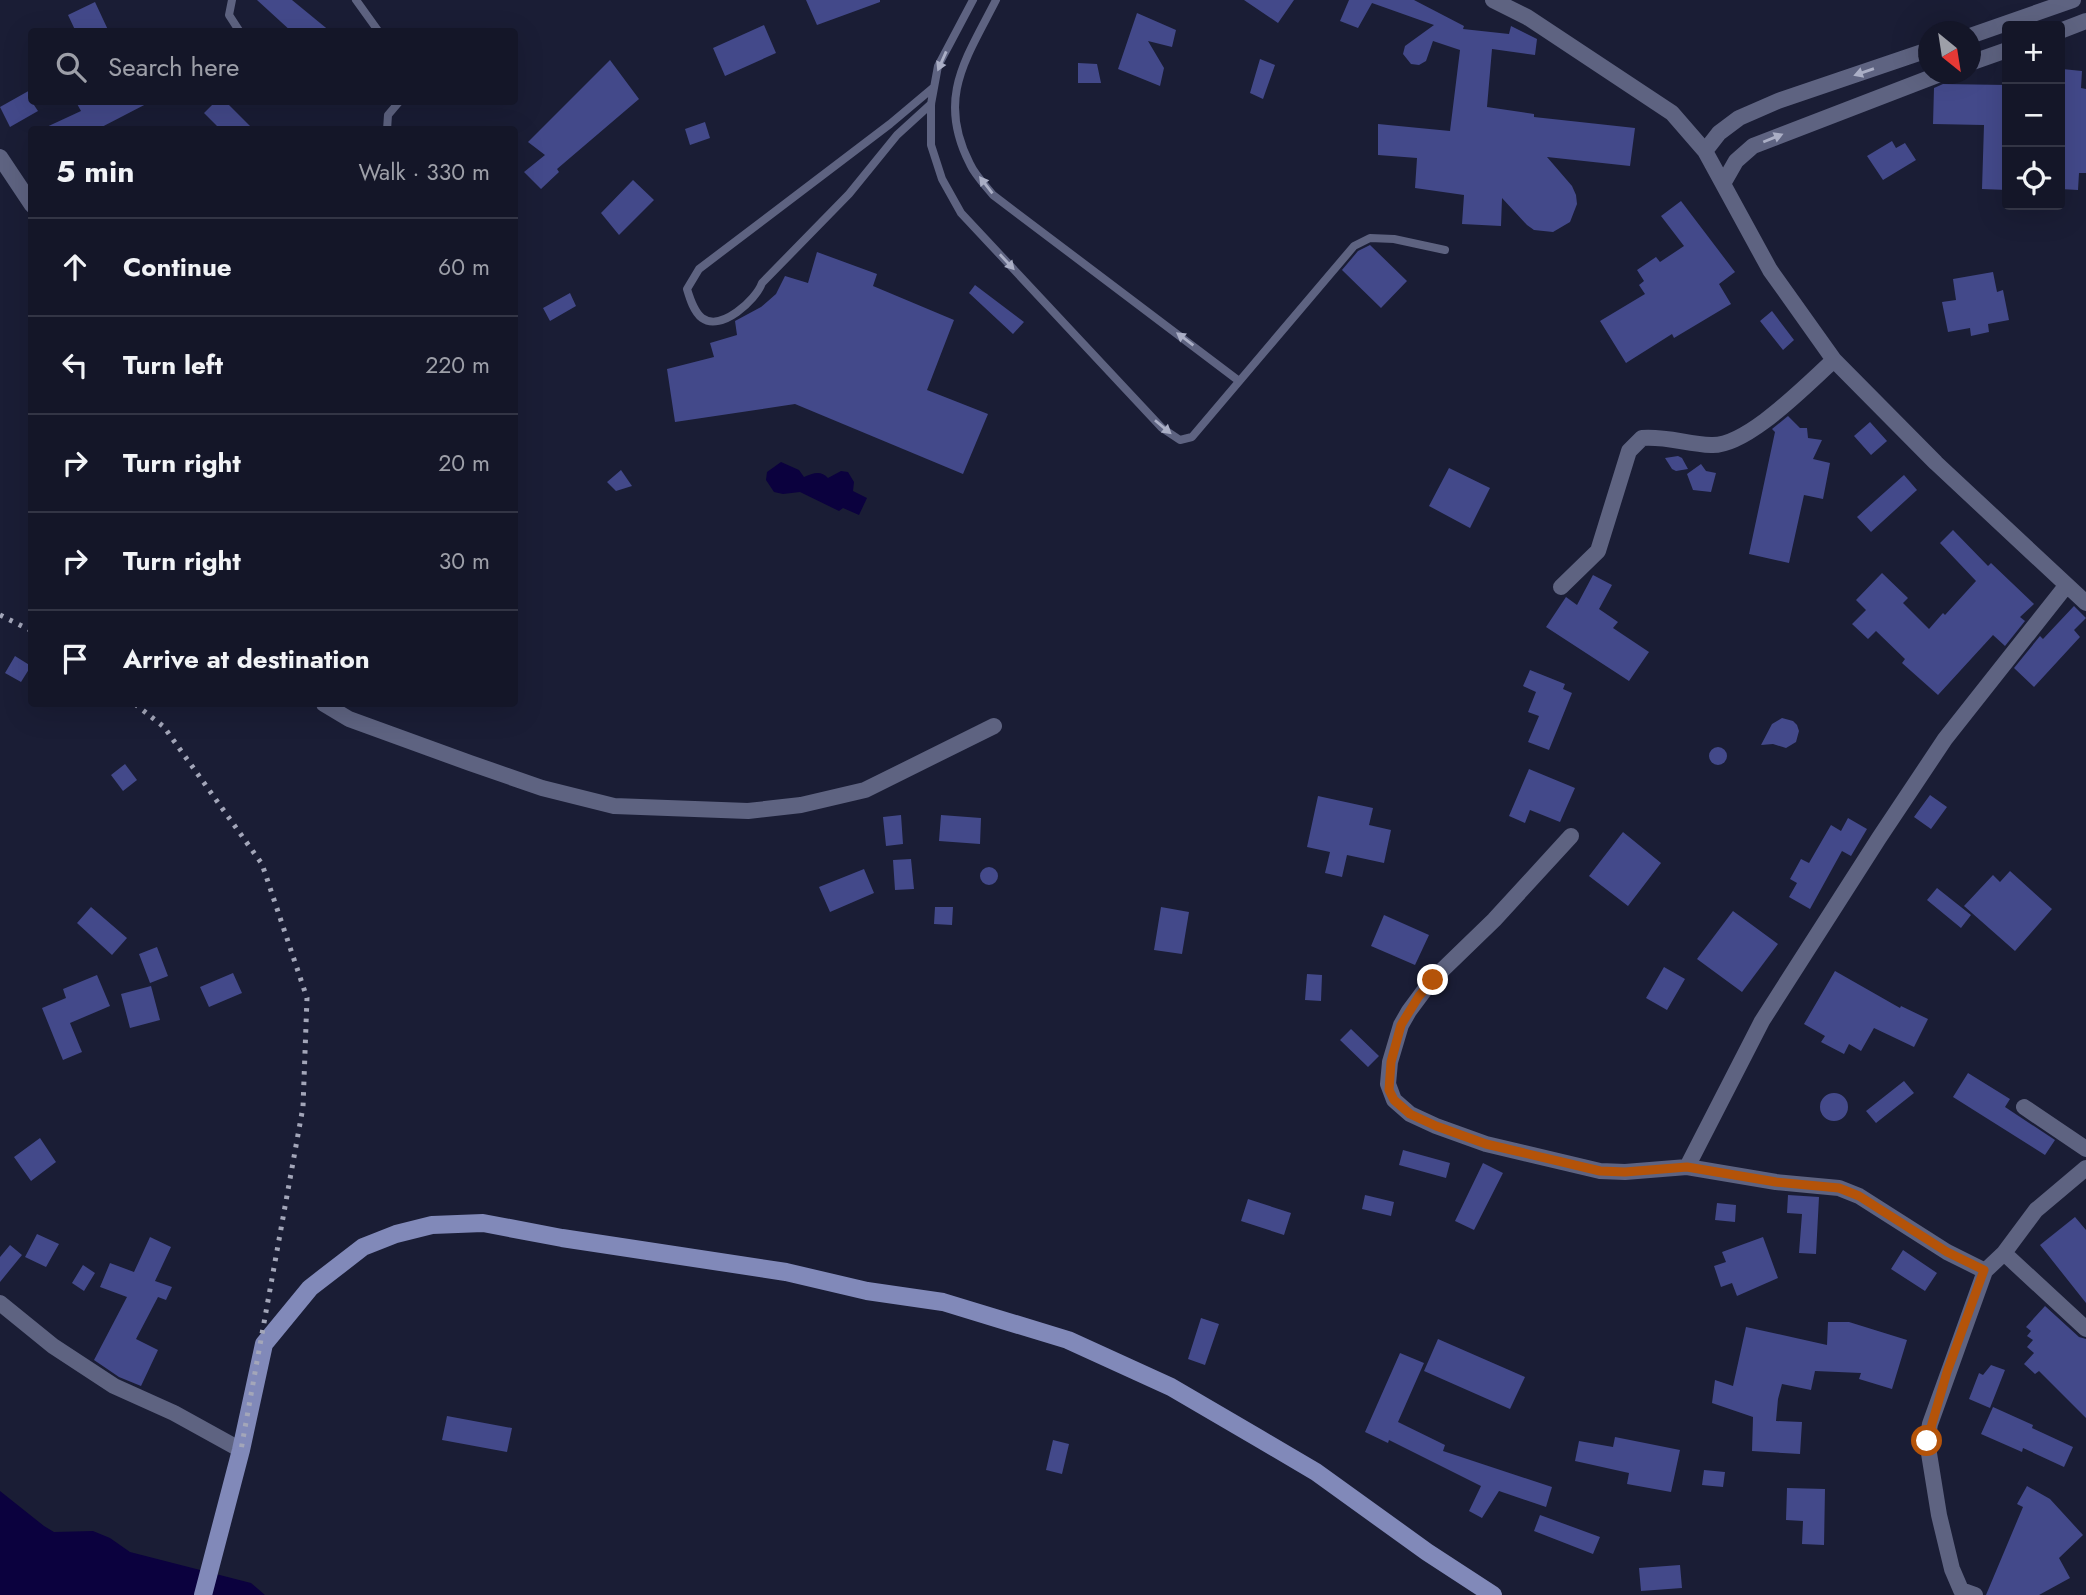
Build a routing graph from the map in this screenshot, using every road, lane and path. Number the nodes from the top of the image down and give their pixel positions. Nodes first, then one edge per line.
1 (232, 0) edge
2 (356, 0) edge
3 (973, 0) edge
4 (996, 0) edge
5 (1493, 0) edge
6 (2073, 0) edge
7 (2024, 21) edge
8 (2086, 21) edge
9 (237, 28) edge
10 (376, 28) edge
11 (2002, 28) edge
12 (2065, 29) edge
13 (1981, 33) edge
14 (2002, 52) edge
15 (1918, 53) edge
16 (1981, 59) edge
17 (1918, 82) edge
18 (934, 87) junction
19 (931, 104) junction
20 (396, 105) edge
21 (387, 126) edge
22 (1706, 151) junction
23 (0, 157) edge
24 (1724, 182) junction
25 (28, 199) edge
26 (1445, 250) dead end
27 (1834, 360) junction
28 (1239, 380) junction
29 (2066, 586) junction
30 (1561, 587) dead end
31 (2086, 603) edge
32 (329, 707) edge
33 (994, 726) dead end
34 (1571, 836) dead end
35 (2024, 1107) dead end
36 (2086, 1149) edge
37 (1687, 1167) junction
38 (2086, 1168) edge
39 (2004, 1253) junction
40 (1984, 1270) junction
41 (0, 1303) edge
42 (2086, 1329) edge
43 (241, 1450) junction
44 (203, 1595) edge
45 (1493, 1595) edge
46 (1975, 1595) edge

1 - 9 lane
2 - 10 lane
3 -> 18 lane
28 -> 4 lane
5 - 22 street
6 - 7 street
8 - 12 street
11 - 13 street
14 - 16 street
15 -> 22 street
24 -> 17 street
18 - 19 lane
18 - 19 lane
19 -> 28 lane
20 - 21 lane
22 - 24 street
23 - 25 street
24 - 27 street
26 - 28 lane
27 - 29 street
27 - 30 street
29 - 31 street
29 - 37 street
32 - 33 street
34 - 37 street
35 - 36 street
37 - 40 street
38 - 39 street
39 - 40 street
39 - 42 street
40 - 46 street
41 - 43 street
43 - 44 main road
43 - 45 main road

